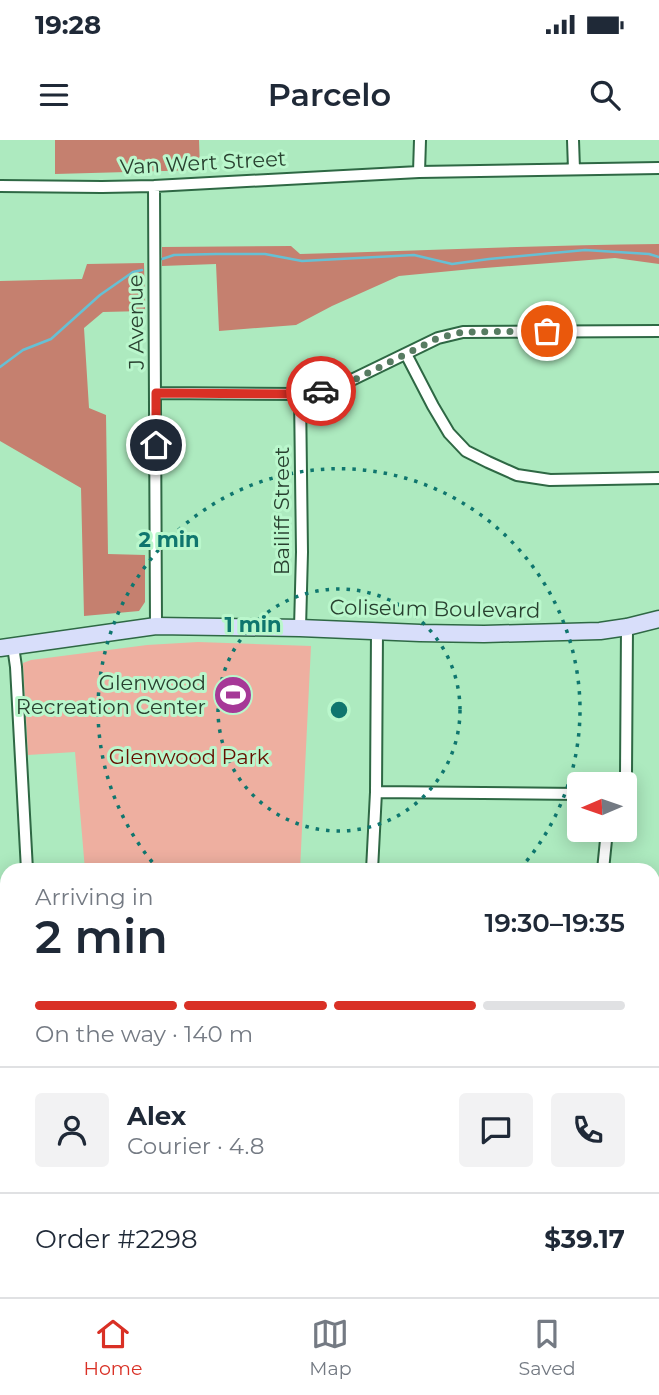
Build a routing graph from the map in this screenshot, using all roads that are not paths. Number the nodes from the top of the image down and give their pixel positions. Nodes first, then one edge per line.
1 (420, 140) edge
2 (573, 140) edge
3 (659, 168) edge
4 (574, 169) junction
5 (419, 172) junction
6 (0, 186) edge
7 (154, 186) junction
8 (659, 331) edge
9 (406, 354) junction
10 (156, 393) junction
11 (300, 394) junction
12 (659, 478) edge
13 (659, 619) edge
14 (156, 626) junction
15 (627, 627) junction
16 (300, 628) junction
17 (377, 631) junction
18 (7, 647) edge
19 (626, 772) edge
20 (376, 792) junction
21 (567, 794) edge
22 (606, 842) edge
23 (27, 863) edge
24 (372, 863) edge
25 (604, 863) edge

1 - 5 street
2 - 4 street
3 - 4 street, Van Wert Street
4 - 5 street, Van Wert Street
5 - 7 street, Van Wert Street
6 - 7 street, Van Wert Street
7 - 10 street, J Avenue
8 - 9 street
9 - 11 street
9 - 12 street
10 - 11 street
10 - 14 street, J Avenue
11 - 16 street, Bailiff Street
13 - 15 main road, Coliseum Boulevard
14 - 16 main road, Coliseum Boulevard
14 - 18 main road, Coliseum Boulevard
15 - 17 main road, Coliseum Boulevard
15 - 19 street
16 - 17 main road, Coliseum Boulevard
17 - 20 street
18 - 23 street
20 - 21 street
20 - 24 street
22 - 25 street

